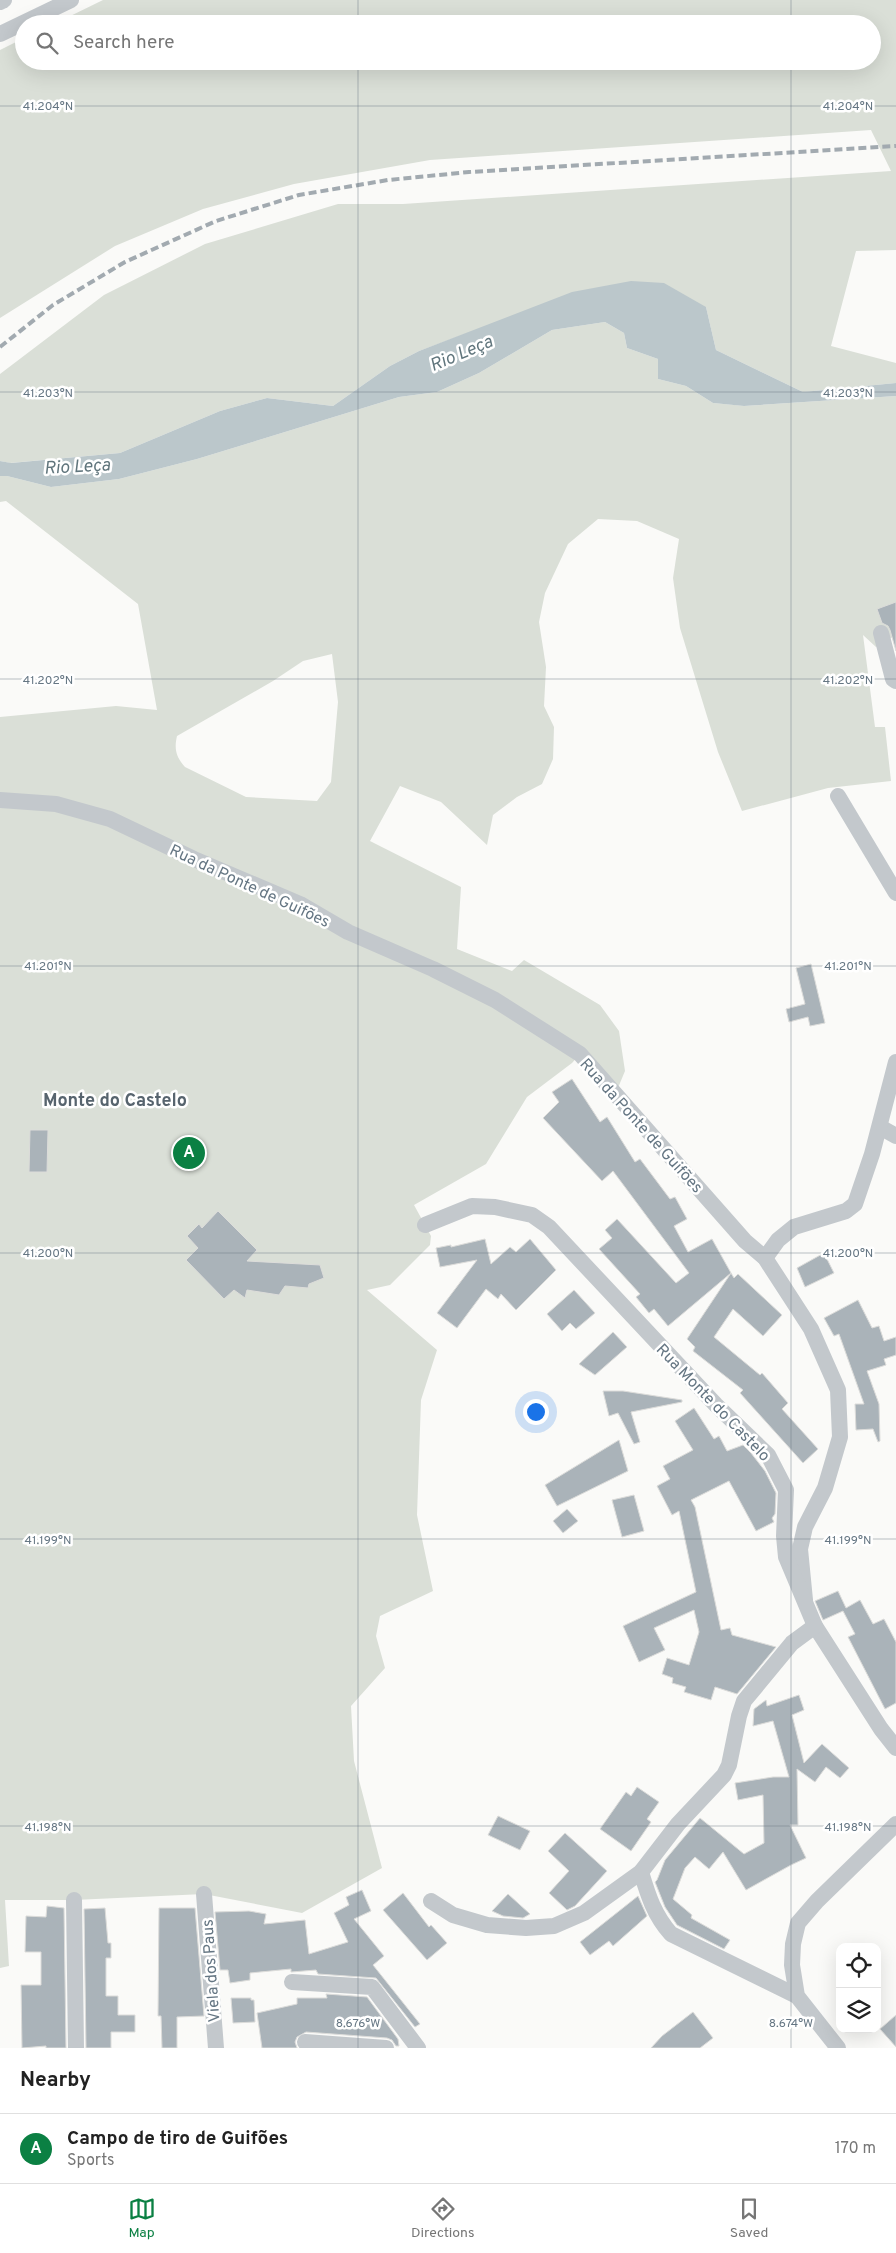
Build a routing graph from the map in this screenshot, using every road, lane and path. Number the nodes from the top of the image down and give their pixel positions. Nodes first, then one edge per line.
1 (4, 0) edge
2 (71, 0) edge
3 (0, 2) edge
4 (40, 15) edge
5 (15, 27) edge
6 (0, 34) edge
7 (881, 633) dead end
8 (896, 681) edge
9 (838, 796) dead end
10 (0, 800) edge
11 (878, 862) junction
12 (896, 866) edge
13 (896, 893) edge
14 (896, 1062) edge
15 (880, 1127) junction
16 (896, 1136) edge
17 (425, 1226) dead end
18 (765, 1258) junction
19 (805, 1600) junction
20 (815, 1626) junction
21 (896, 1748) edge
22 (896, 1824) edge
23 (641, 1872) junction
24 (204, 1894) dead end
25 (74, 1900) dead end
26 (431, 1901) dead end
27 (292, 1982) dead end
28 (797, 1996) junction
29 (305, 2042) dead end
30 (835, 2047) edge
31 (76, 2048) edge
32 (216, 2048) edge
33 (386, 2048) edge
34 (418, 2048) edge

1 - 3 street
2 - 4 street
5 - 6 street
7 - 8 street
9 - 11 street
10 - 18 street, Rua da Ponte de Guifões
11 - 12 street
11 - 13 street
14 - 15 street
15 - 16 street
15 - 18 street
17 - 19 street, Rua Monte do Castelo
18 - 19 street, Rua da Ponte de Guifões
19 - 20 street, Rua Monte do Castelo
20 - 21 street, Rua Monte do Castelo
20 - 23 street
22 - 28 street
23 - 26 street
23 - 28 street
24 - 32 street, Viela dos Paus
25 - 31 street
27 - 34 street
28 - 30 street
29 - 33 street

